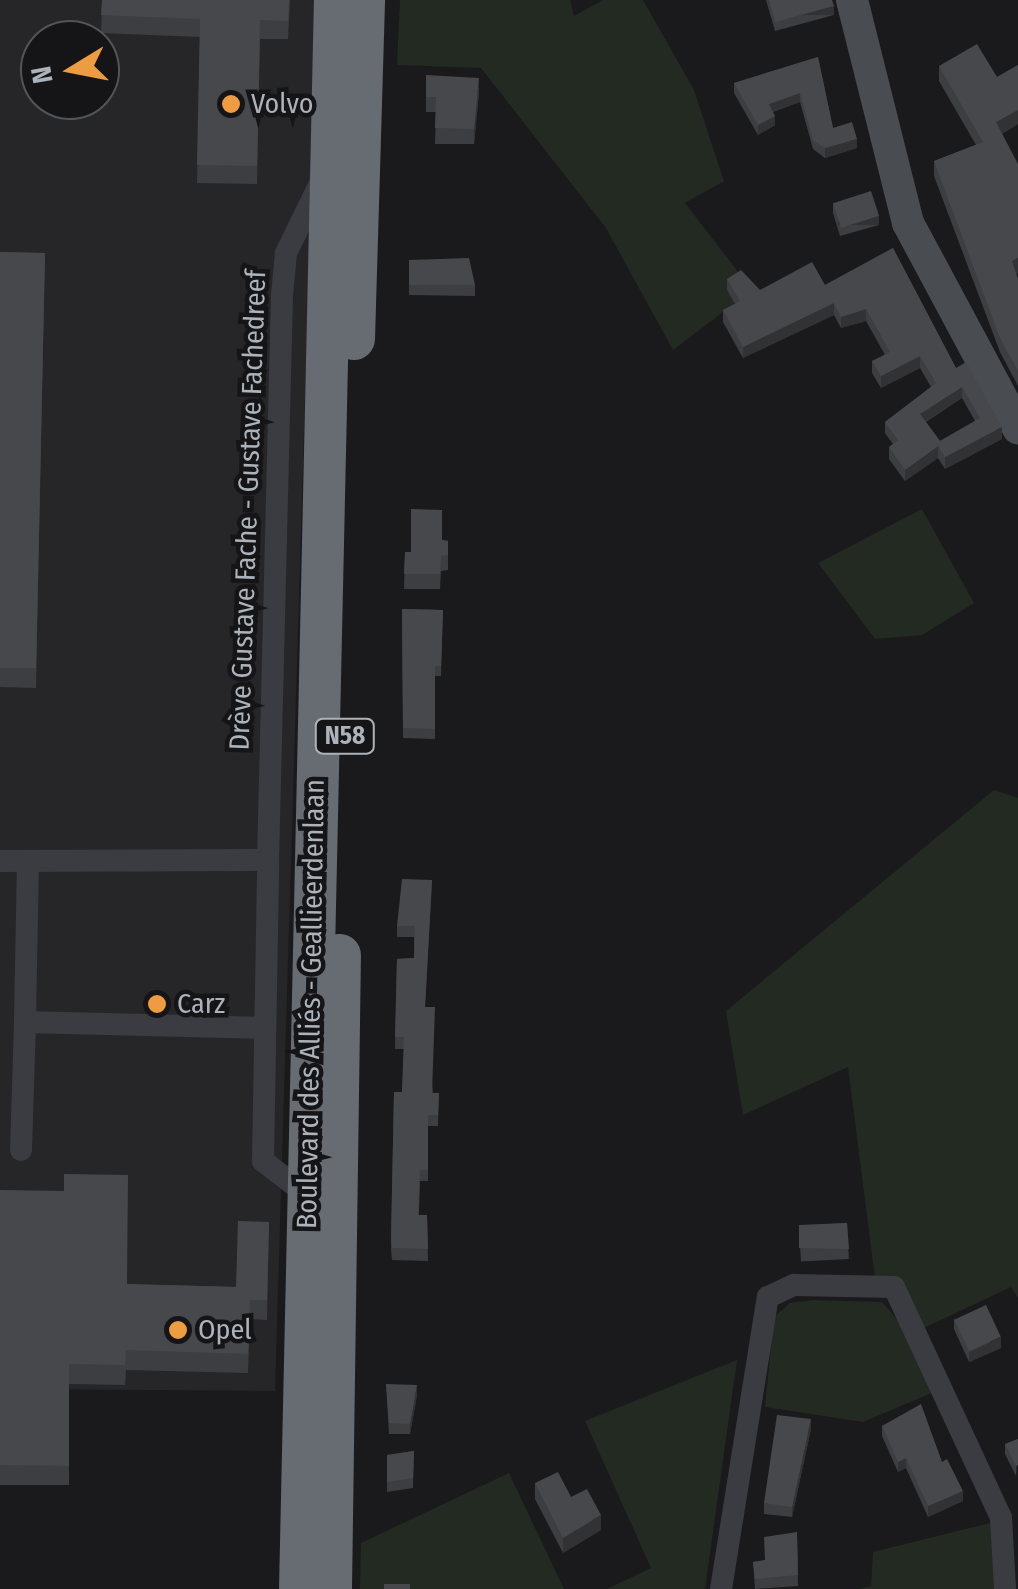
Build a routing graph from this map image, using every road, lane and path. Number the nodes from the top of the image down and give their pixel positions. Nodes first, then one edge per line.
1 (334, 0) edge
2 (364, 0) edge
3 (852, 0) edge
4 (326, 172) junction
5 (1018, 428) edge
6 (268, 860) junction
7 (0, 862) edge
8 (28, 862) junction
9 (24, 1022) junction
10 (265, 1028) junction
11 (21, 1150) dead end
12 (307, 1195) junction
13 (300, 1589) edge
14 (331, 1589) edge
15 (720, 1589) edge
16 (1005, 1589) edge

1 - 4 highway, Boulevard des Alliés - Geallieerdenlaan / N58
2 - 14 highway, Boulevard des Alliés - Geallieerdenlaan / N58
3 - 5 street
4 - 6 street, Drève Gustave Fache - Gustave Fachedreef
4 - 12 highway, Boulevard des Alliés - Geallieerdenlaan / N58
6 - 8 street
6 - 10 street, Drève Gustave Fache - Gustave Fachedreef
7 - 8 street
8 - 9 street
9 - 10 street
9 - 11 street
10 - 12 street, Drève Gustave Fache - Gustave Fachedreef
12 - 13 highway, Boulevard des Alliés - Geallieerdenlaan / N58
15 - 16 street

